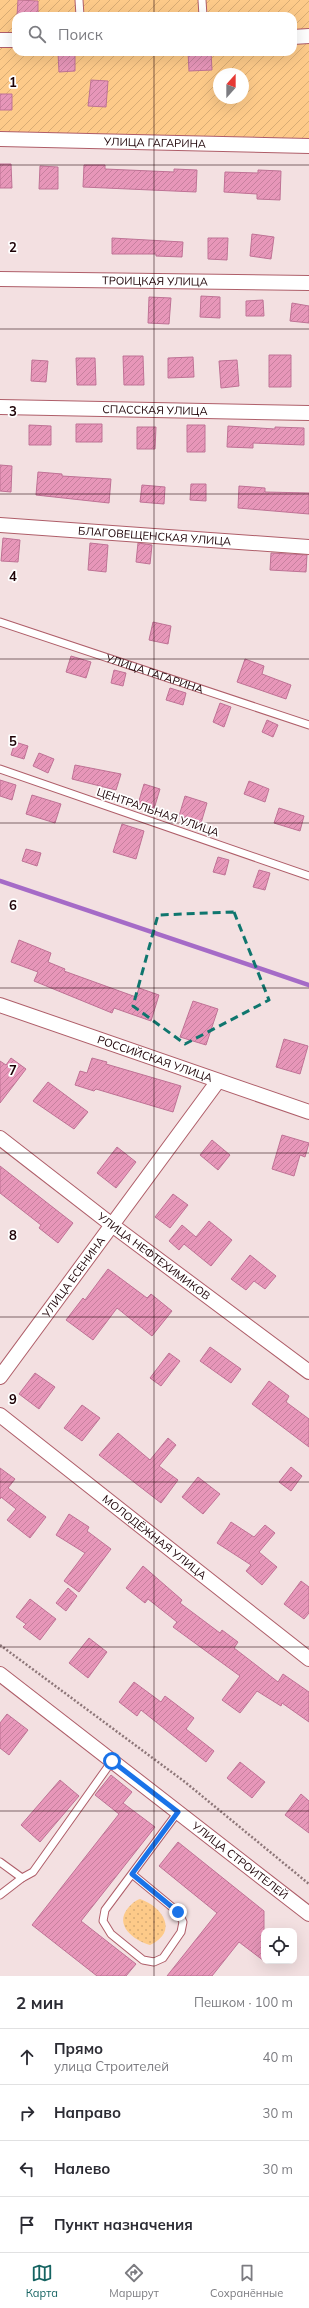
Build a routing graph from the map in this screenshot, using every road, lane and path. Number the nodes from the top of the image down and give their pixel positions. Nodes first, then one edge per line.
1 (79, 0) edge
2 (202, 0) edge
3 (80, 12) edge
4 (203, 12) edge
5 (309, 36) edge
6 (297, 37) edge
7 (0, 40) edge
8 (12, 40) edge
9 (0, 139) edge
10 (309, 146) edge
11 (0, 278) edge
12 (309, 283) edge
13 (0, 407) edge
14 (309, 413) edge
15 (0, 525) edge
16 (309, 547) edge
17 (0, 622) edge
18 (309, 725) edge
19 (0, 769) edge
20 (309, 876) edge
21 (0, 1005) edge
22 (218, 1081) junction
23 (309, 1112) edge
24 (0, 1138) edge
25 (112, 1225) junction
26 (309, 1372) edge
27 (0, 1377) edge
28 (0, 1415) edge
29 (0, 1645) edge
30 (309, 1658) edge
31 (0, 1674) edge
32 (112, 1761) junction
33 (178, 1812) junction
34 (0, 1862) edge
35 (132, 1874) junction
36 (22, 1878) junction
37 (309, 1884) edge
38 (0, 1895) edge
39 (309, 1914) edge

1 - 3 lane
2 - 4 lane
5 - 6 street
7 - 8 street
9 - 10 street, УЛИЦА ГАГАРИНА
11 - 12 street, ТРОИЦКАЯ УЛИЦА
13 - 14 street, СПАССКАЯ УЛИЦА
15 - 16 street, БЛАГОВЕЩЕНСКАЯ УЛИЦА
17 - 18 lane, УЛИЦА ГАГАРИНА
19 - 20 lane, ЦЕНТРАЛЬНАЯ УЛИЦА
21 - 22 street, РОССИЙСКАЯ УЛИЦА
22 - 23 street, РОССИЙСКАЯ УЛИЦА
22 - 25 street, УЛИЦА ЕСЕНИНА
24 - 25 street, УЛИЦА НЕФТЕХИМИКОВ
25 - 26 street, УЛИЦА НЕФТЕХИМИКОВ
25 - 27 street, УЛИЦА ЕСЕНИНА
28 - 30 street, МОЛОДЁЖНАЯ УЛИЦА
29 - 37 path
31 - 32 street, УЛИЦА СТРОИТЕЛЕЙ
32 - 33 street, УЛИЦА СТРОИТЕЛЕЙ
32 - 36 lane
33 - 35 lane
33 - 39 street, УЛИЦА СТРОИТЕЛЕЙ
34 - 36 lane
35 - 35 lane
36 - 38 lane

